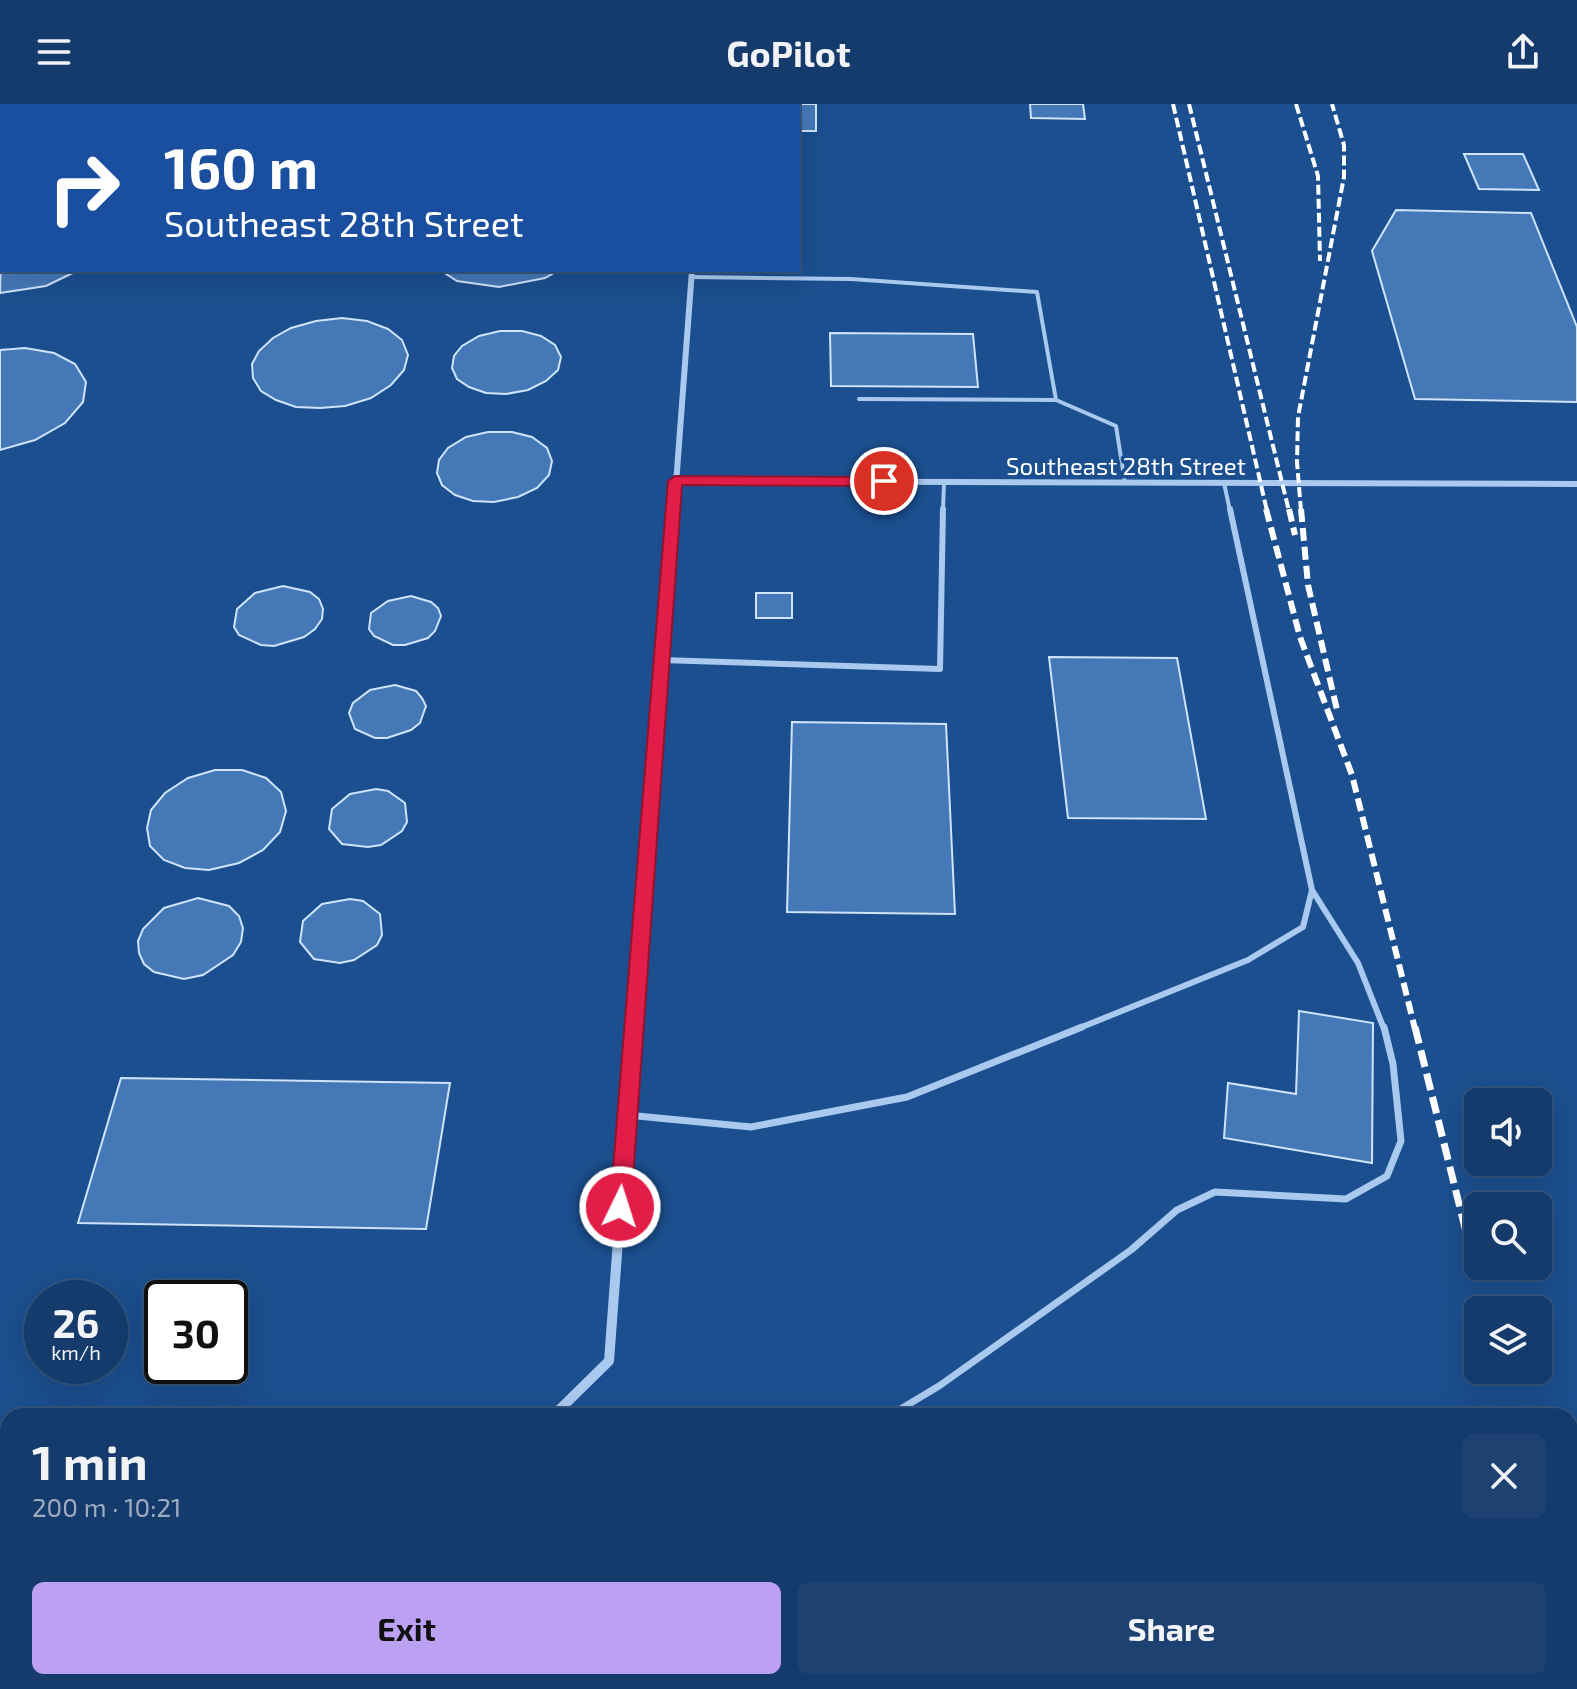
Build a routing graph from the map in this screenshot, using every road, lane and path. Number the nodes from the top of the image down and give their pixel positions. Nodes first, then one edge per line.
1 (691, 273) edge
2 (859, 399) dead end
3 (1056, 400) junction
4 (675, 481) junction
5 (944, 482) junction
6 (1125, 483) junction
7 (1224, 483) junction
8 (1577, 484) edge
9 (661, 660) junction
10 (1312, 890) junction
11 (627, 1115) junction
12 (561, 1408) edge
13 (902, 1408) edge

1 - 3 lane
1 - 4 street
2 - 3 lane
3 - 6 lane
4 - 5 street, Southeast 28th Street
4 - 9 street
5 - 6 street, Southeast 28th Street
5 - 9 lane
6 - 7 street, Southeast 28th Street
7 - 8 street, Southeast 28th Street
7 - 10 lane
9 - 11 street
10 - 11 lane
10 - 13 lane
11 - 12 street

